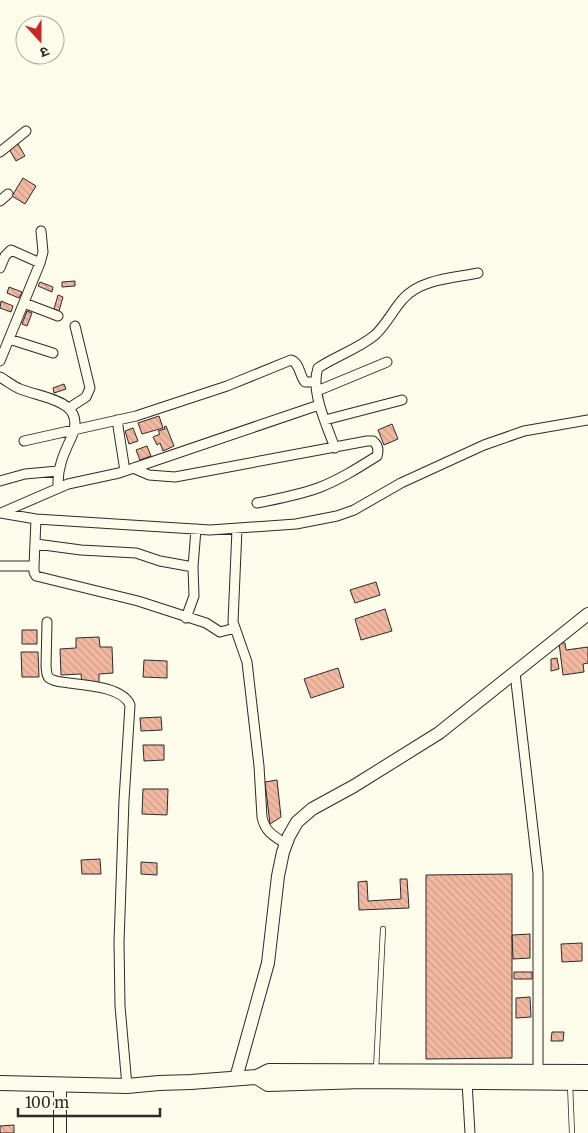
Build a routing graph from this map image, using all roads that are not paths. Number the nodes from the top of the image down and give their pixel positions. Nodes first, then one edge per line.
1 (26, 131) dead end
2 (0, 152) edge
3 (8, 194) dead end
4 (0, 201) edge
5 (41, 231) dead end
6 (40, 263) junction
7 (0, 268) edge
8 (478, 273) dead end
9 (24, 303) junction
10 (58, 316) dead end
11 (74, 326) dead end
12 (9, 340) junction
13 (53, 353) dead end
14 (0, 361) edge
15 (387, 362) dead end
16 (0, 377) edge
17 (317, 387) junction
18 (402, 400) dead end
19 (320, 405) junction
20 (68, 408) junction
21 (117, 420) junction
22 (325, 420) junction
23 (588, 420) edge
24 (75, 428) junction
25 (24, 441) dead end
26 (335, 448) junction
27 (129, 470) junction
28 (58, 471) junction
29 (0, 481) edge
30 (58, 488) junction
31 (257, 503) dead end
32 (1, 513) edge
33 (36, 519) junction
34 (196, 529) junction
35 (237, 529) junction
36 (36, 544) junction
37 (0, 566) edge
38 (193, 567) junction
39 (34, 569) junction
40 (588, 614) edge
41 (186, 618) junction
42 (47, 622) dead end
43 (229, 630) junction
44 (515, 673) junction
45 (286, 844) junction
46 (383, 929) dead end
47 (376, 1071) junction
48 (538, 1072) junction
49 (588, 1072) edge
50 (257, 1077) junction
51 (236, 1078) junction
52 (467, 1082) junction
53 (0, 1083) edge
54 (570, 1083) junction
55 (588, 1083) edge
56 (60, 1084) junction
57 (127, 1086) junction
58 (60, 1133) edge
59 (470, 1133) edge
60 (572, 1133) edge

1 - 2 street
3 - 4 street
5 - 6 street
6 - 7 street
6 - 9 street
8 - 17 street
9 - 10 street
9 - 12 street
11 - 20 street
12 - 13 street
12 - 14 street
15 - 17 street
16 - 20 street
17 - 19 street
17 - 21 street
18 - 22 street
19 - 22 street
19 - 27 street
20 - 24 street
21 - 24 street
21 - 27 street
22 - 26 street
23 - 35 street
24 - 25 street
24 - 28 street
26 - 27 street
26 - 31 street
27 - 30 street
28 - 29 street
28 - 30 street
30 - 32 street
32 - 33 street
33 - 34 street
33 - 36 street
34 - 35 street
34 - 38 street
35 - 43 street
36 - 38 street
36 - 39 street
37 - 39 street
38 - 41 street
39 - 41 street
40 - 44 street
41 - 43 street
42 - 57 street
43 - 45 street
44 - 45 street
44 - 48 street
45 - 51 street
46 - 47 lane
47 - 48 main road
47 - 50 main road
48 - 49 main road
50 - 51 main road
50 - 52 main road
51 - 57 main road
52 - 54 main road
52 - 59 street
53 - 56 main road
54 - 55 main road
54 - 60 lane
56 - 57 main road
56 - 58 street

